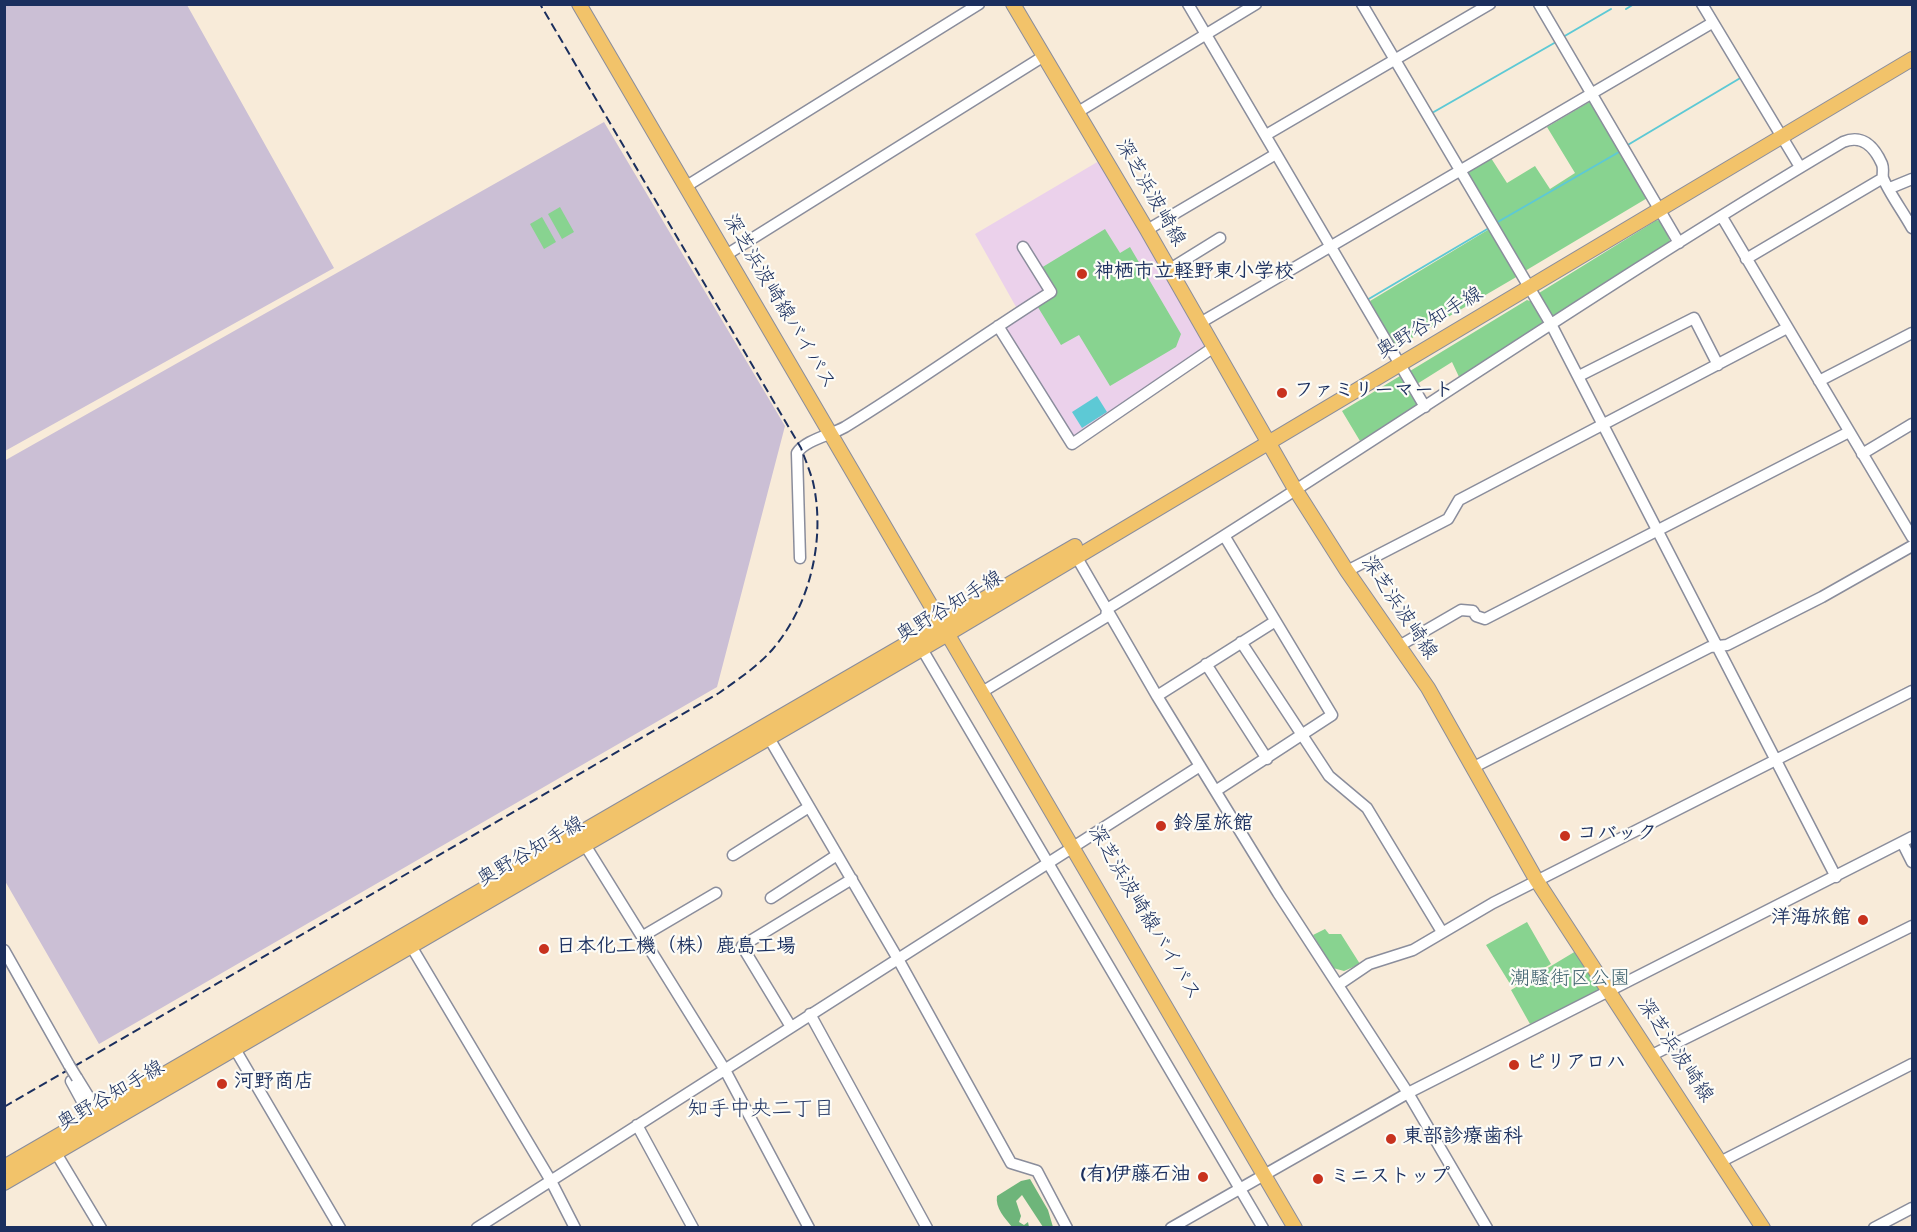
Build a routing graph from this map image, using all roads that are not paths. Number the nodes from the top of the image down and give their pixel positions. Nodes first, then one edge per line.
1 (579, 4) edge
2 (978, 4) edge
3 (1013, 4) edge
4 (1188, 4) edge
5 (1256, 4) edge
6 (1362, 4) edge
7 (1490, 4) edge
8 (1539, 4) edge
9 (1702, 4) edge
10 (1712, 23) junction
11 (1206, 33) junction
12 (1912, 49) edge
13 (1044, 56) junction
14 (1912, 59) edge
15 (1395, 60) junction
16 (1591, 95) junction
17 (1078, 112) junction
18 (1780, 133) junction
19 (1266, 135) junction
20 (1276, 154) junction
21 (1800, 167) junction
22 (1461, 171) junction
23 (1912, 178) edge
24 (1887, 183) junction
25 (685, 187) junction
26 (1657, 207) junction
27 (1722, 217) junction
28 (1912, 228) edge
29 (1147, 230) junction
30 (1220, 238) dead end
31 (1679, 243) junction
32 (1331, 246) junction
33 (1023, 247) dead end
34 (726, 255) junction
35 (1746, 259) junction
36 (1170, 269) junction
37 (1528, 284) junction
38 (1200, 323) junction
39 (998, 326) junction
40 (1552, 326) junction
41 (1787, 328) junction
42 (1912, 333) edge
43 (1214, 348) junction
44 (1398, 362) junction
45 (1718, 365) junction
46 (1579, 376) junction
47 (1819, 381) junction
48 (1425, 407) junction
49 (1912, 424) edge
50 (1605, 425) junction
51 (1849, 432) junction
52 (832, 435) junction
53 (1267, 440) junction
54 (1862, 454) junction
55 (1295, 489) junction
56 (1658, 531) junction
57 (1225, 537) junction
58 (1912, 537) edge
59 (1912, 546) edge
60 (1076, 556) junction
61 (800, 558) dead end
62 (1347, 571) junction
63 (1107, 609) junction
64 (1274, 622) junction
65 (947, 630) junction
66 (1241, 642) junction
67 (1398, 646) junction
68 (1718, 646) junction
69 (922, 649) junction
70 (1206, 664) junction
71 (987, 689) junction
72 (1912, 691) edge
73 (1157, 696) junction
74 (1301, 737) junction
75 (769, 738) junction
76 (1267, 759) junction
77 (1776, 760) junction
78 (1200, 766) junction
79 (1472, 768) junction
80 (1217, 790) junction
81 (809, 807) junction
82 (1907, 839) edge
83 (585, 845) junction
84 (1074, 845) junction
85 (733, 855) dead end
86 (837, 855) junction
87 (1912, 862) edge
88 (1047, 864) junction
89 (1836, 877) junction
90 (852, 879) junction
91 (1537, 881) junction
92 (716, 892) dead end
93 (771, 898) dead end
94 (1912, 926) edge
95 (1442, 932) junction
96 (643, 936) junction
97 (411, 946) junction
98 (4, 950) edge
99 (898, 959) junction
100 (4, 961) edge
101 (1338, 985) junction
102 (1610, 990) junction
103 (810, 1014) junction
104 (791, 1027) junction
105 (232, 1044) junction
106 (1652, 1055) junction
107 (1912, 1064) edge
108 (67, 1066) junction
109 (725, 1070) junction
110 (1408, 1094) junction
111 (94, 1114) junction
112 (637, 1125) junction
113 (101, 1126) junction
114 (56, 1153) junction
115 (1722, 1161) junction
116 (4, 1167) edge
117 (1269, 1174) junction
118 (551, 1181) junction
119 (4, 1184) edge
120 (1240, 1190) junction
121 (1912, 1208) edge
122 (101, 1227) edge
123 (340, 1227) edge
124 (477, 1227) edge
125 (575, 1227) edge
126 (693, 1227) edge
127 (809, 1227) edge
128 (927, 1227) edge
129 (1068, 1227) edge
130 (1171, 1227) edge
131 (1263, 1227) edge
132 (1295, 1227) edge
133 (1306, 1227) edge
134 (1487, 1227) edge
135 (1763, 1227) edge
136 (1874, 1227) edge

1 - 25 main road, 深芝浜波崎線バイパス
2 - 25 street
3 - 13 main road, 深芝浜波崎線
4 - 11 street
5 - 11 street
6 - 15 street
7 - 15 street
8 - 16 street
9 - 10 street
10 - 16 street
10 - 18 street
11 - 17 street
11 - 19 street
12 - 18 main road, 奥野谷知手線
13 - 17 main road, 深芝浜波崎線
13 - 34 street
14 - 18 main road, 奥野谷知手線
15 - 19 street
15 - 22 street
16 - 22 street
16 - 26 street
17 - 29 main road, 深芝浜波崎線
18 - 21 street
18 - 26 main road, 奥野谷知手線
19 - 20 street
20 - 29 street
20 - 32 street
21 - 24 street
21 - 27 street
22 - 32 street
22 - 37 street
23 - 24 street
24 - 28 street
24 - 35 street
25 - 34 main road, 深芝浜波崎線バイパス
26 - 31 street
26 - 37 main road, 奥野谷知手線
27 - 31 street
27 - 35 street
29 - 36 main road, 深芝浜波崎線
30 - 36 street
31 - 40 street
32 - 38 street
32 - 44 street
33 - 39 street
34 - 52 main road, 深芝浜波崎線バイパス
35 - 41 street
36 - 38 main road, 深芝浜波崎線
37 - 40 street
37 - 44 main road, 奥野谷知手線
38 - 43 main road, 深芝浜波崎線
39 - 43 street
39 - 52 street
40 - 46 street
40 - 48 street
41 - 45 street
41 - 47 street
42 - 47 street
43 - 53 main road, 深芝浜波崎線
44 - 48 street
44 - 53 main road, 奥野谷知手線
45 - 46 street
45 - 50 street
46 - 50 street
47 - 51 street
48 - 55 street
49 - 54 street
50 - 56 street
50 - 62 street
51 - 54 street
51 - 56 street
52 - 61 street
52 - 65 main road, 深芝浜波崎線バイパス
53 - 55 main road, 深芝浜波崎線
53 - 60 main road, 奥野谷知手線
53 - 65 main road, 奥野谷知手線
54 - 58 street
55 - 57 street
55 - 62 main road, 深芝浜波崎線
56 - 67 street
56 - 68 street
57 - 63 street
57 - 64 street
59 - 68 street
60 - 63 street
60 - 65 main road, 奥野谷知手線
62 - 67 main road, 深芝浜波崎線
63 - 71 street
63 - 73 street
64 - 66 street
64 - 74 street
65 - 69 main road, 奥野谷知手線
65 - 71 main road, 深芝浜波崎線バイパス
65 - 84 main road, 深芝浜波崎線バイパス
65 - 105 main road, 奥野谷知手線
66 - 70 street
66 - 74 street
67 - 79 main road, 深芝浜波崎線
68 - 77 street
68 - 79 street
69 - 75 main road, 奥野谷知手線
69 - 88 street
70 - 73 street
70 - 76 street
71 - 84 main road, 深芝浜波崎線バイパス
72 - 77 street
73 - 78 street
74 - 76 street
74 - 95 street
75 - 81 street
75 - 83 main road, 奥野谷知手線
76 - 80 street
77 - 89 street
77 - 91 street
78 - 80 street
78 - 84 street
79 - 91 main road, 深芝浜波崎線
80 - 101 street
81 - 85 street
81 - 86 street
82 - 87 street
82 - 89 street
83 - 96 street
83 - 97 main road, 奥野谷知手線
84 - 88 street
84 - 117 main road, 深芝浜波崎線バイパス
86 - 90 street
86 - 93 street
88 - 99 street
88 - 120 street
89 - 102 street
90 - 99 street
90 - 104 street
91 - 95 street
91 - 102 main road, 深芝浜波崎線
92 - 96 street
94 - 106 street
95 - 101 street
96 - 109 street
97 - 105 main road, 奥野谷知手線
97 - 118 street
98 - 108 street
99 - 103 street
99 - 129 street
100 - 108 street
101 - 110 street
102 - 106 main road, 深芝浜波崎線
102 - 110 street
103 - 104 street
103 - 128 street
104 - 109 street
105 - 111 main road, 奥野谷知手線
105 - 113 main road, 奥野谷知手線
105 - 123 street
106 - 115 main road, 深芝浜波崎線
107 - 115 street
108 - 111 street
109 - 112 street
109 - 127 street
110 - 117 street
110 - 134 street
111 - 113 street
111 - 116 main road, 奥野谷知手線
112 - 118 street
112 - 126 street
113 - 114 main road, 奥野谷知手線
114 - 119 main road, 奥野谷知手線
114 - 122 street
115 - 135 main road, 深芝浜波崎線
117 - 120 street
117 - 132 main road, 深芝浜波崎線バイパス
117 - 133 main road, 深芝浜波崎線バイパス
118 - 124 street
118 - 125 street
120 - 130 street
120 - 131 street
121 - 136 street

